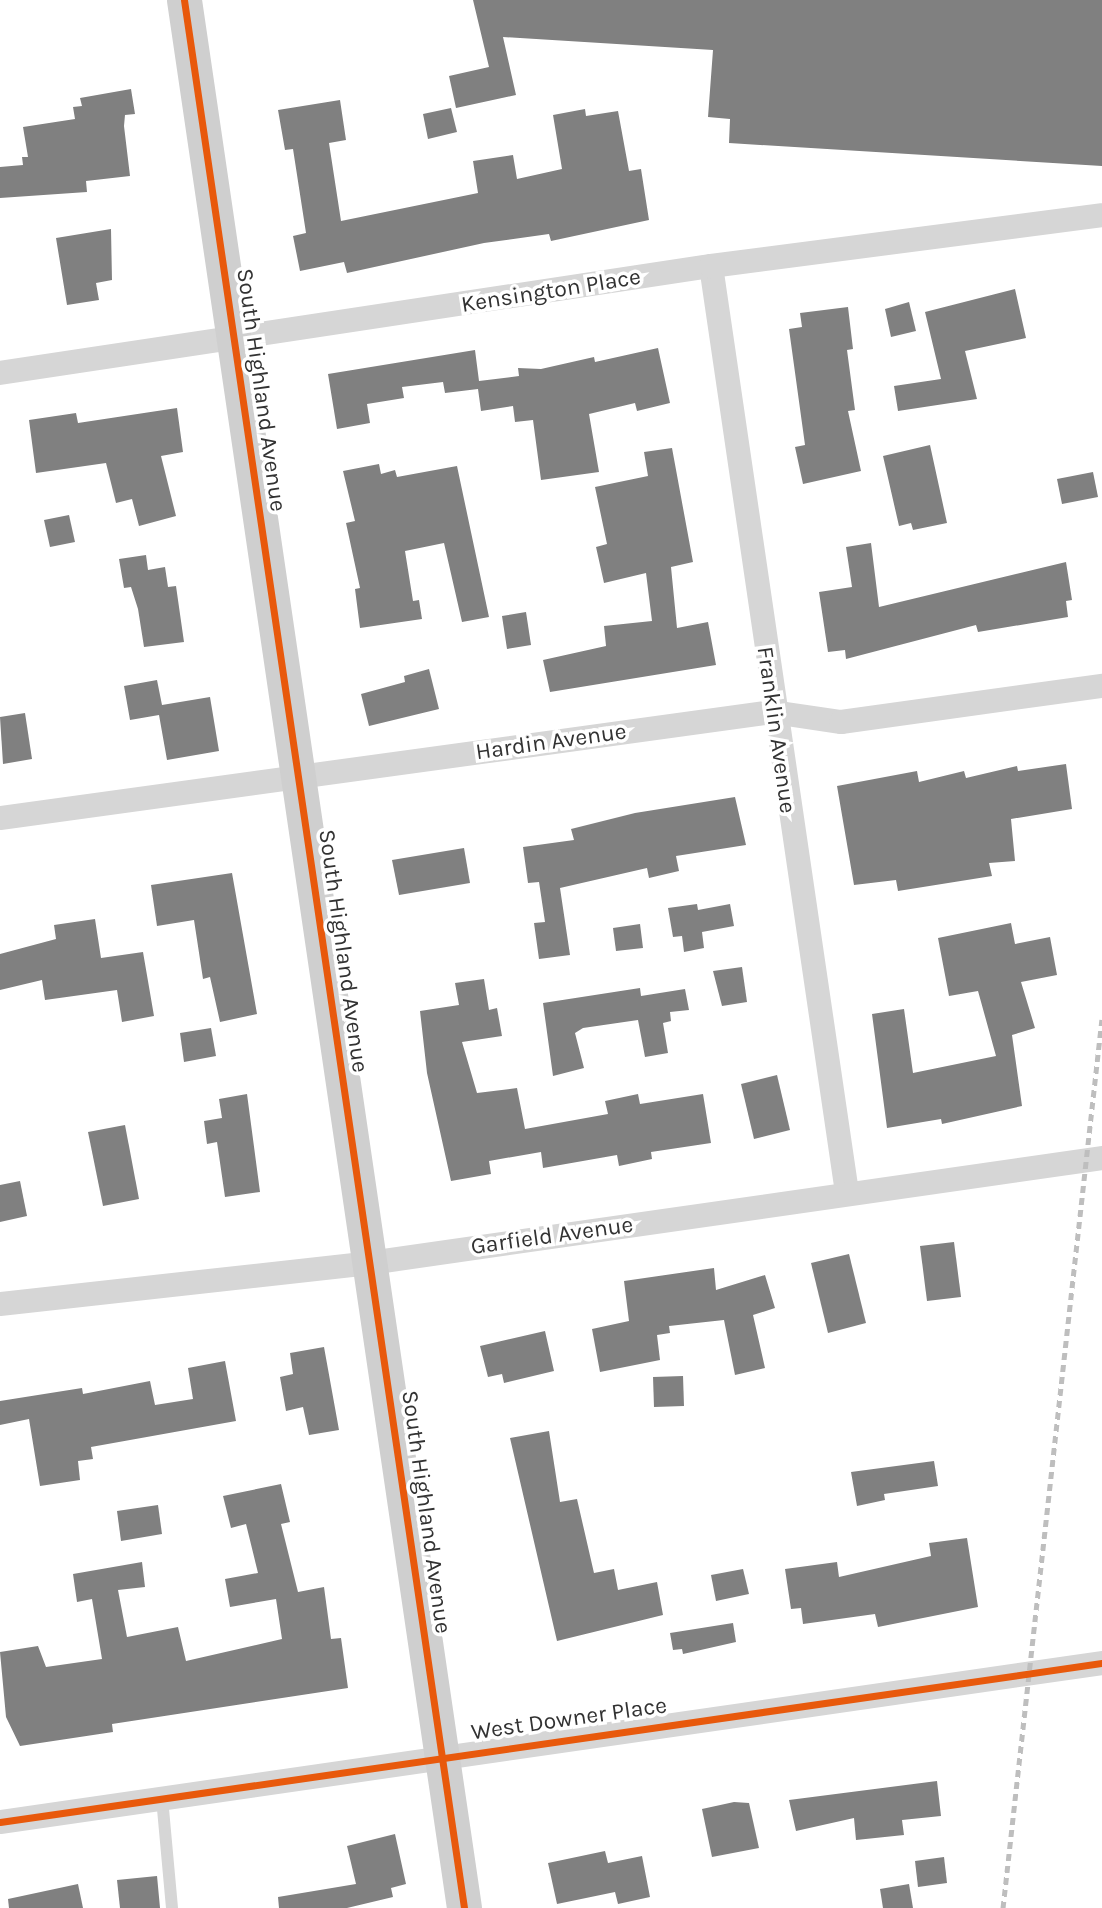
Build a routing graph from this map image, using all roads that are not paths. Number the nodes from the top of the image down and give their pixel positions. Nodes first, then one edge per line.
1 (184, 0) edge
2 (1102, 215) edge
3 (711, 266) junction
4 (233, 339) junction
5 (0, 373) edge
6 (1102, 685) edge
7 (773, 712) junction
8 (298, 777) junction
9 (0, 818) edge
10 (1102, 1158) edge
11 (847, 1193) junction
12 (370, 1263) junction
13 (0, 1304) edge
14 (1102, 1663) edge
15 (442, 1757) junction
16 (162, 1798) junction
17 (0, 1822) edge
18 (172, 1908) edge
19 (464, 1908) edge

1 - 4 street, South Highland Avenue
2 - 3 street, Kensington Place
3 - 4 street, Kensington Place
3 - 7 street, Franklin Avenue
4 - 5 street, Kensington Place
4 - 8 street, South Highland Avenue
6 - 7 street, Hardin Avenue
7 - 8 street, Hardin Avenue
7 - 11 street, Franklin Avenue
8 - 9 street, Hardin Avenue
8 - 12 street, South Highland Avenue
10 - 11 street, Garfield Avenue
11 - 12 street, Garfield Avenue
12 - 13 street, Garfield Avenue
12 - 15 street, South Highland Avenue
14 - 15 street, West Downer Place
15 - 16 street, West Downer Place
15 - 19 street, South Highland Avenue
16 - 17 street, West Downer Place
16 - 18 lane

